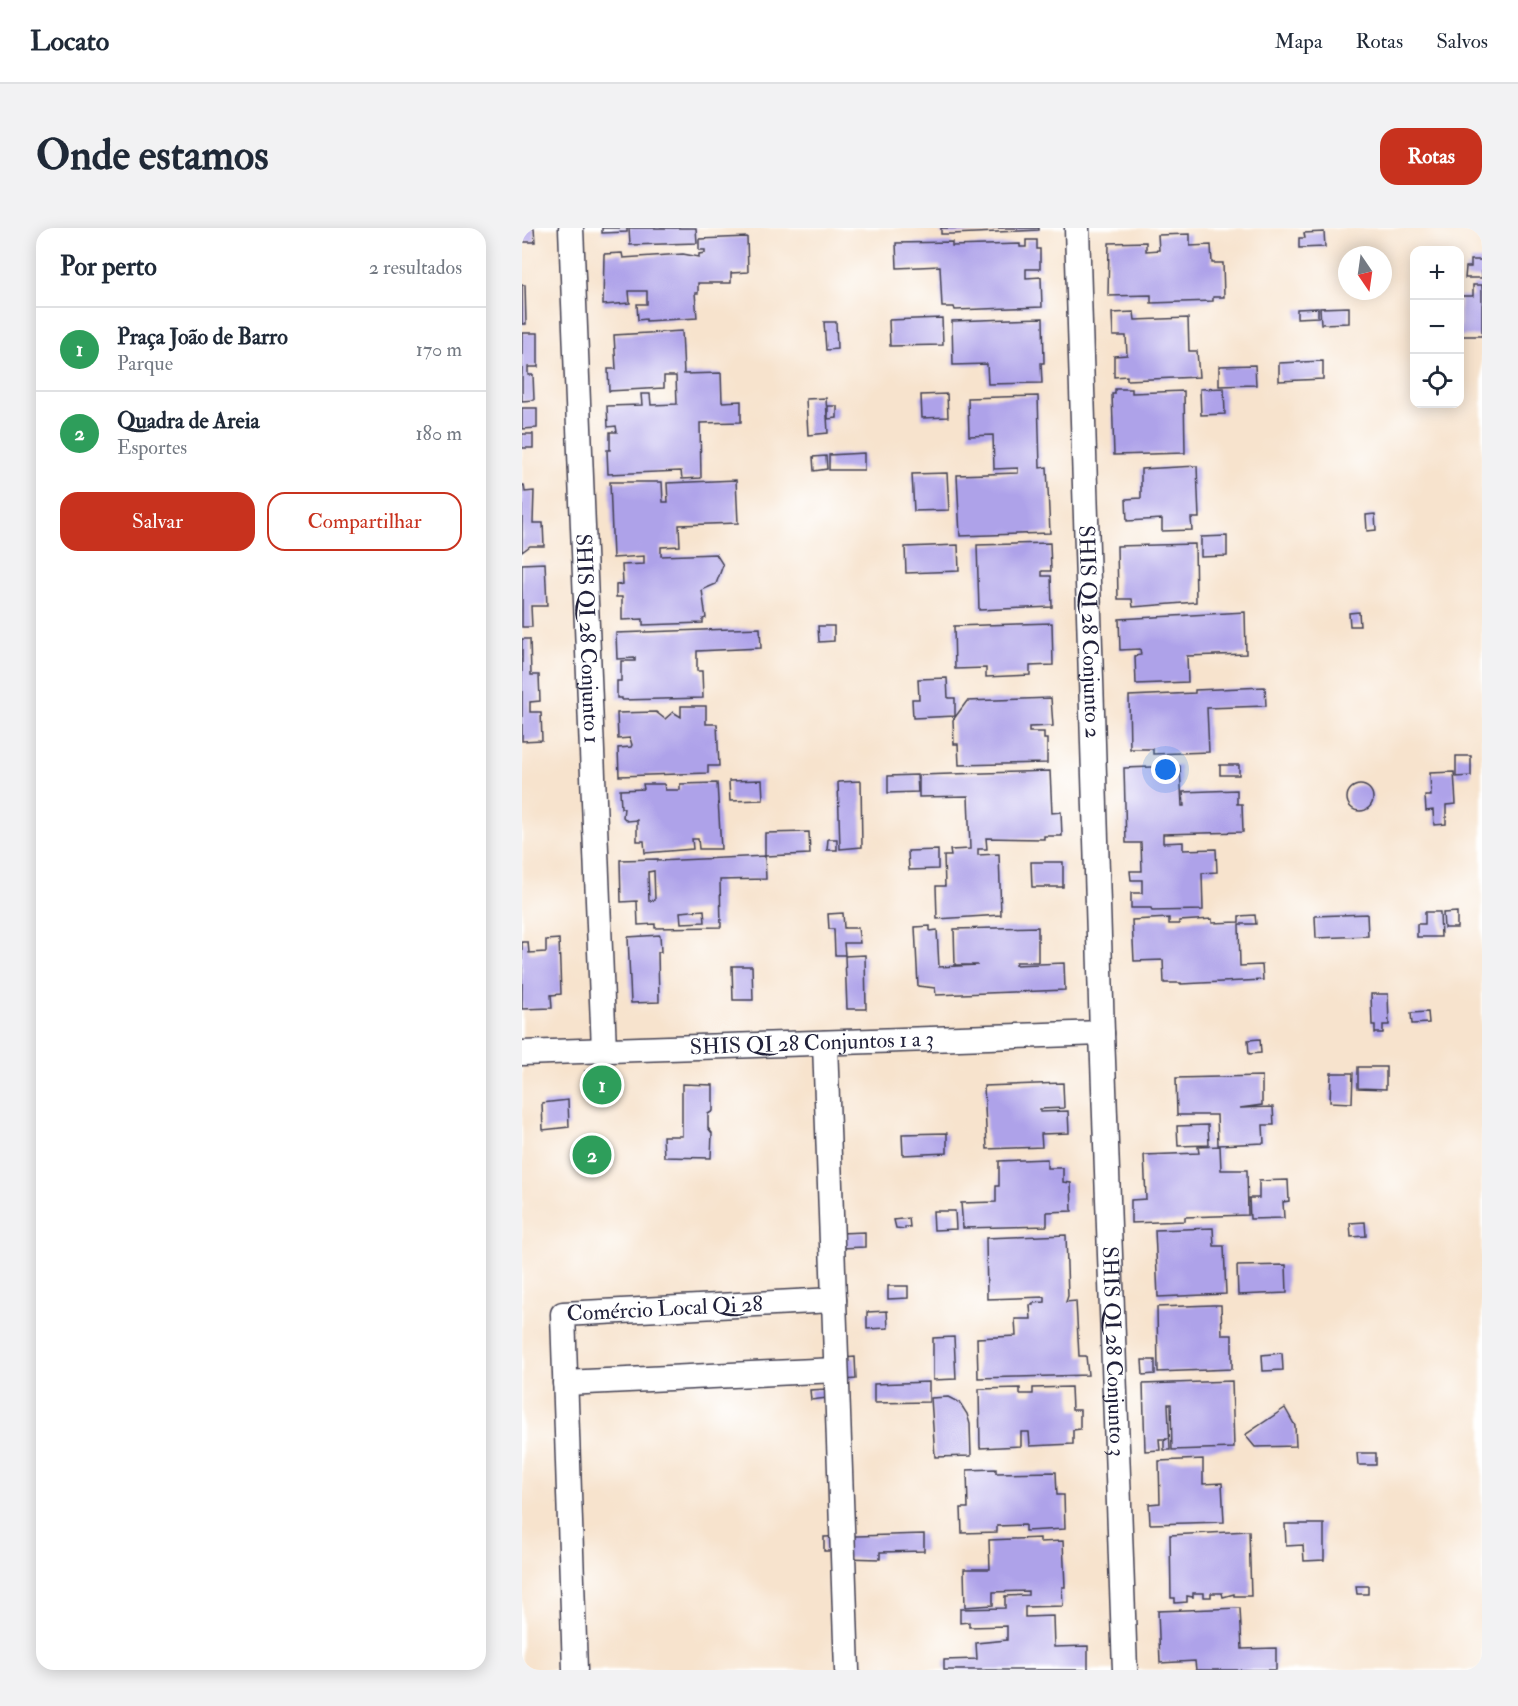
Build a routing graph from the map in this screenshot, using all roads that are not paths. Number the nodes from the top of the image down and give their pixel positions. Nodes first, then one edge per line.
1 (571, 228) edge
2 (1077, 228) edge
3 (1102, 1033) junction
4 (825, 1043) junction
5 (604, 1050) junction
6 (522, 1053) edge
7 (834, 1300) junction
8 (836, 1370) junction
9 (565, 1383) junction
10 (575, 1670) edge
11 (847, 1670) edge
12 (1125, 1670) edge

1 - 5 street, SHIS QI 28 Conjunto 1
2 - 3 street, SHIS QI 28 Conjunto 2
3 - 4 street, SHIS QI 28 Conjuntos 1 a 3
3 - 12 street, SHIS QI 28 Conjunto 3
4 - 5 street, SHIS QI 28 Conjuntos 1 a 3
4 - 7 street
5 - 6 street, SHIS QI 28 Conjuntos 1 a 3
7 - 8 street
7 - 9 street, Comércio Local Qi 28
8 - 9 street
8 - 11 street
9 - 10 street, Comércio Local Qi 28

